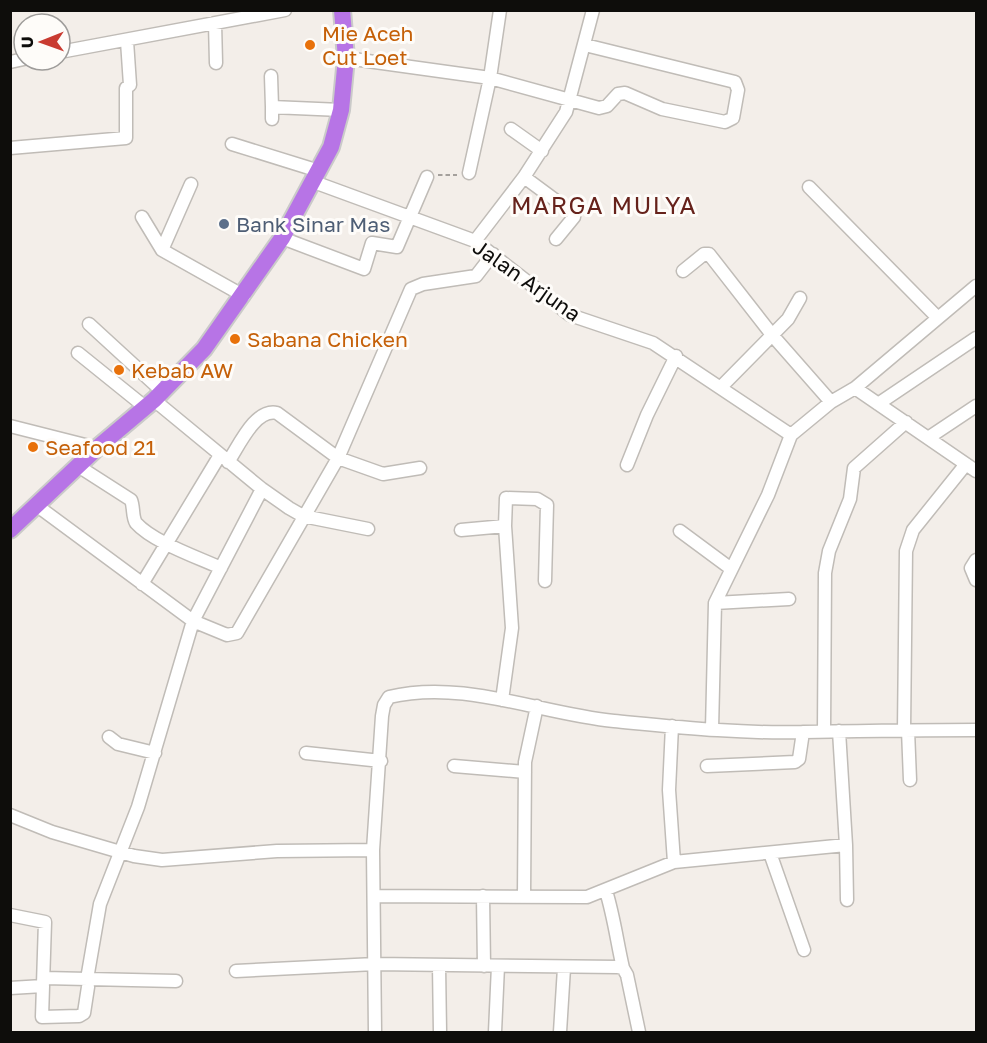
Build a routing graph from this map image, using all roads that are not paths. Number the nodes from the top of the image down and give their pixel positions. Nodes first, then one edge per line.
1 (285, 10) edge
2 (342, 10) edge
3 (500, 10) edge
4 (593, 10) edge
5 (215, 23) junction
6 (127, 41) junction
7 (585, 45) junction
8 (72, 50) edge
9 (346, 58) junction
10 (216, 63) dead end
11 (271, 76) dead end
12 (490, 78) junction
13 (571, 100) junction
14 (341, 110) junction
15 (511, 129) dead end
16 (232, 144) dead end
17 (10, 148) edge
18 (542, 151) junction
19 (469, 173) road end
20 (317, 177) junction
21 (427, 177) road end
22 (524, 177) junction
23 (191, 184) dead end
24 (808, 187) dead end
25 (142, 217) dead end
26 (410, 217) junction
27 (282, 238) junction
28 (556, 239) dead end
29 (475, 241) junction
30 (162, 250) junction
31 (493, 254) junction
32 (683, 271) dead end
33 (976, 286) edge
34 (244, 296) junction
35 (800, 298) dead end
36 (938, 318) junction
37 (89, 324) dead end
38 (773, 336) junction
39 (976, 338) edge
40 (78, 353) dead end
41 (676, 356) junction
42 (722, 387) junction
43 (855, 388) junction
44 (154, 400) junction
45 (831, 402) junction
46 (878, 404) junction
47 (976, 406) edge
48 (906, 422) junction
49 (10, 426) edge
50 (791, 435) junction
51 (928, 438) junction
52 (96, 448) junction
53 (224, 458) junction
54 (338, 458) junction
55 (966, 464) junction
56 (627, 465) dead end
57 (78, 466) junction
58 (420, 468) dead end
59 (976, 471) edge
60 (262, 489) junction
61 (36, 505) junction
62 (303, 516) junction
63 (505, 526) junction
64 (368, 529) dead end
65 (10, 530) edge
66 (461, 530) dead end
67 (680, 531) dead end
68 (166, 543) junction
69 (976, 560) edge
70 (221, 568) junction
71 (730, 568) junction
72 (976, 580) edge
73 (545, 581) dead end
74 (142, 584) junction
75 (789, 599) dead end
76 (715, 603) junction
77 (193, 621) junction
78 (502, 700) junction
79 (537, 706) junction
80 (672, 726) junction
81 (712, 729) junction
82 (906, 730) junction
83 (976, 730) edge
84 (824, 731) junction
85 (839, 731) junction
86 (803, 732) junction
87 (109, 738) dead end
88 (155, 753) junction
89 (306, 753) dead end
90 (381, 761) junction
91 (454, 766) dead end
92 (707, 766) dead end
93 (525, 772) junction
94 (910, 780) dead end
95 (10, 815) edge
96 (846, 845) junction
97 (373, 850) junction
98 (119, 851) junction
99 (770, 853) junction
100 (674, 862) junction
101 (606, 891) junction
102 (374, 896) junction
103 (483, 896) junction
104 (524, 896) junction
105 (847, 900) dead end
106 (10, 915) edge
107 (804, 950) dead end
108 (375, 964) junction
109 (439, 965) junction
110 (484, 966) junction
111 (498, 966) junction
112 (564, 968) junction
113 (623, 968) junction
114 (236, 971) dead end
115 (176, 981) dead end
116 (43, 982) junction
117 (87, 983) junction
118 (10, 988) edge
119 (375, 1032) edge
120 (440, 1032) edge
121 (495, 1032) edge
122 (561, 1032) edge
123 (639, 1032) edge

1 - 5 street
2 - 9 highway
3 - 12 street
4 - 7 street
5 - 6 street
5 - 10 street
6 - 8 street
6 - 17 street
7 - 13 street
7 - 13 street
9 - 12 street
9 - 14 highway
11 - 14 street
12 - 13 street
12 - 19 street
13 - 18 street
14 - 20 highway
15 - 18 street
16 - 20 street, Jalan Arjuna
18 - 22 street
20 - 26 street, Jalan Arjuna
20 - 27 highway
21 - 26 street
22 - 28 street
22 - 29 street
23 - 30 street
24 - 36 street
25 - 30 street
26 - 27 street
26 - 29 street, Jalan Arjuna
27 - 34 highway
29 - 31 street, Jalan Arjuna
30 - 34 street
31 - 41 street, Jalan Arjuna
31 - 54 street
32 - 38 street
33 - 36 street
34 - 44 highway
35 - 38 street
36 - 43 street
37 - 44 street
38 - 42 street
38 - 45 street
39 - 46 street
40 - 44 street
41 - 42 street, Jalan Arjuna
41 - 56 street
42 - 50 street, Jalan Arjuna
43 - 45 street
43 - 46 street
44 - 52 highway
44 - 53 street
45 - 50 street
46 - 48 street
47 - 51 street
48 - 51 street
48 - 84 street
49 - 52 street
50 - 71 street
51 - 55 street
52 - 57 highway
53 - 54 street
53 - 60 street
53 - 68 street
54 - 58 street
54 - 62 street
55 - 59 street
55 - 82 street
57 - 61 highway
57 - 68 street
60 - 62 street
60 - 70 street
61 - 65 highway
61 - 74 street
62 - 64 street
62 - 77 street
63 - 66 street
63 - 73 street
63 - 78 street
67 - 71 street
68 - 70 street
68 - 74 street
69 - 72 street
70 - 77 street
71 - 76 street
74 - 77 street
75 - 76 street
76 - 81 street
77 - 88 street
78 - 79 street
78 - 90 street
79 - 80 street
79 - 93 street
80 - 81 street
80 - 100 street
81 - 86 street
82 - 83 street
82 - 85 street
82 - 94 street
84 - 85 street
84 - 86 street
85 - 96 street
86 - 92 street
87 - 88 street
88 - 98 street
89 - 90 street
90 - 97 street
91 - 93 street
93 - 104 street
95 - 98 street
96 - 99 street
96 - 105 street
97 - 98 street
97 - 102 street
98 - 117 street
99 - 100 street
99 - 107 street
100 - 101 street
101 - 104 street
101 - 113 street
102 - 103 street
102 - 108 street
103 - 104 street
103 - 110 street
106 - 116 street
108 - 109 street
108 - 114 street
108 - 119 street
109 - 110 street
109 - 120 street
110 - 111 street
111 - 112 street
111 - 121 street
112 - 113 street
112 - 122 street
113 - 123 street
115 - 117 street
116 - 117 street
116 - 117 street
116 - 118 street

